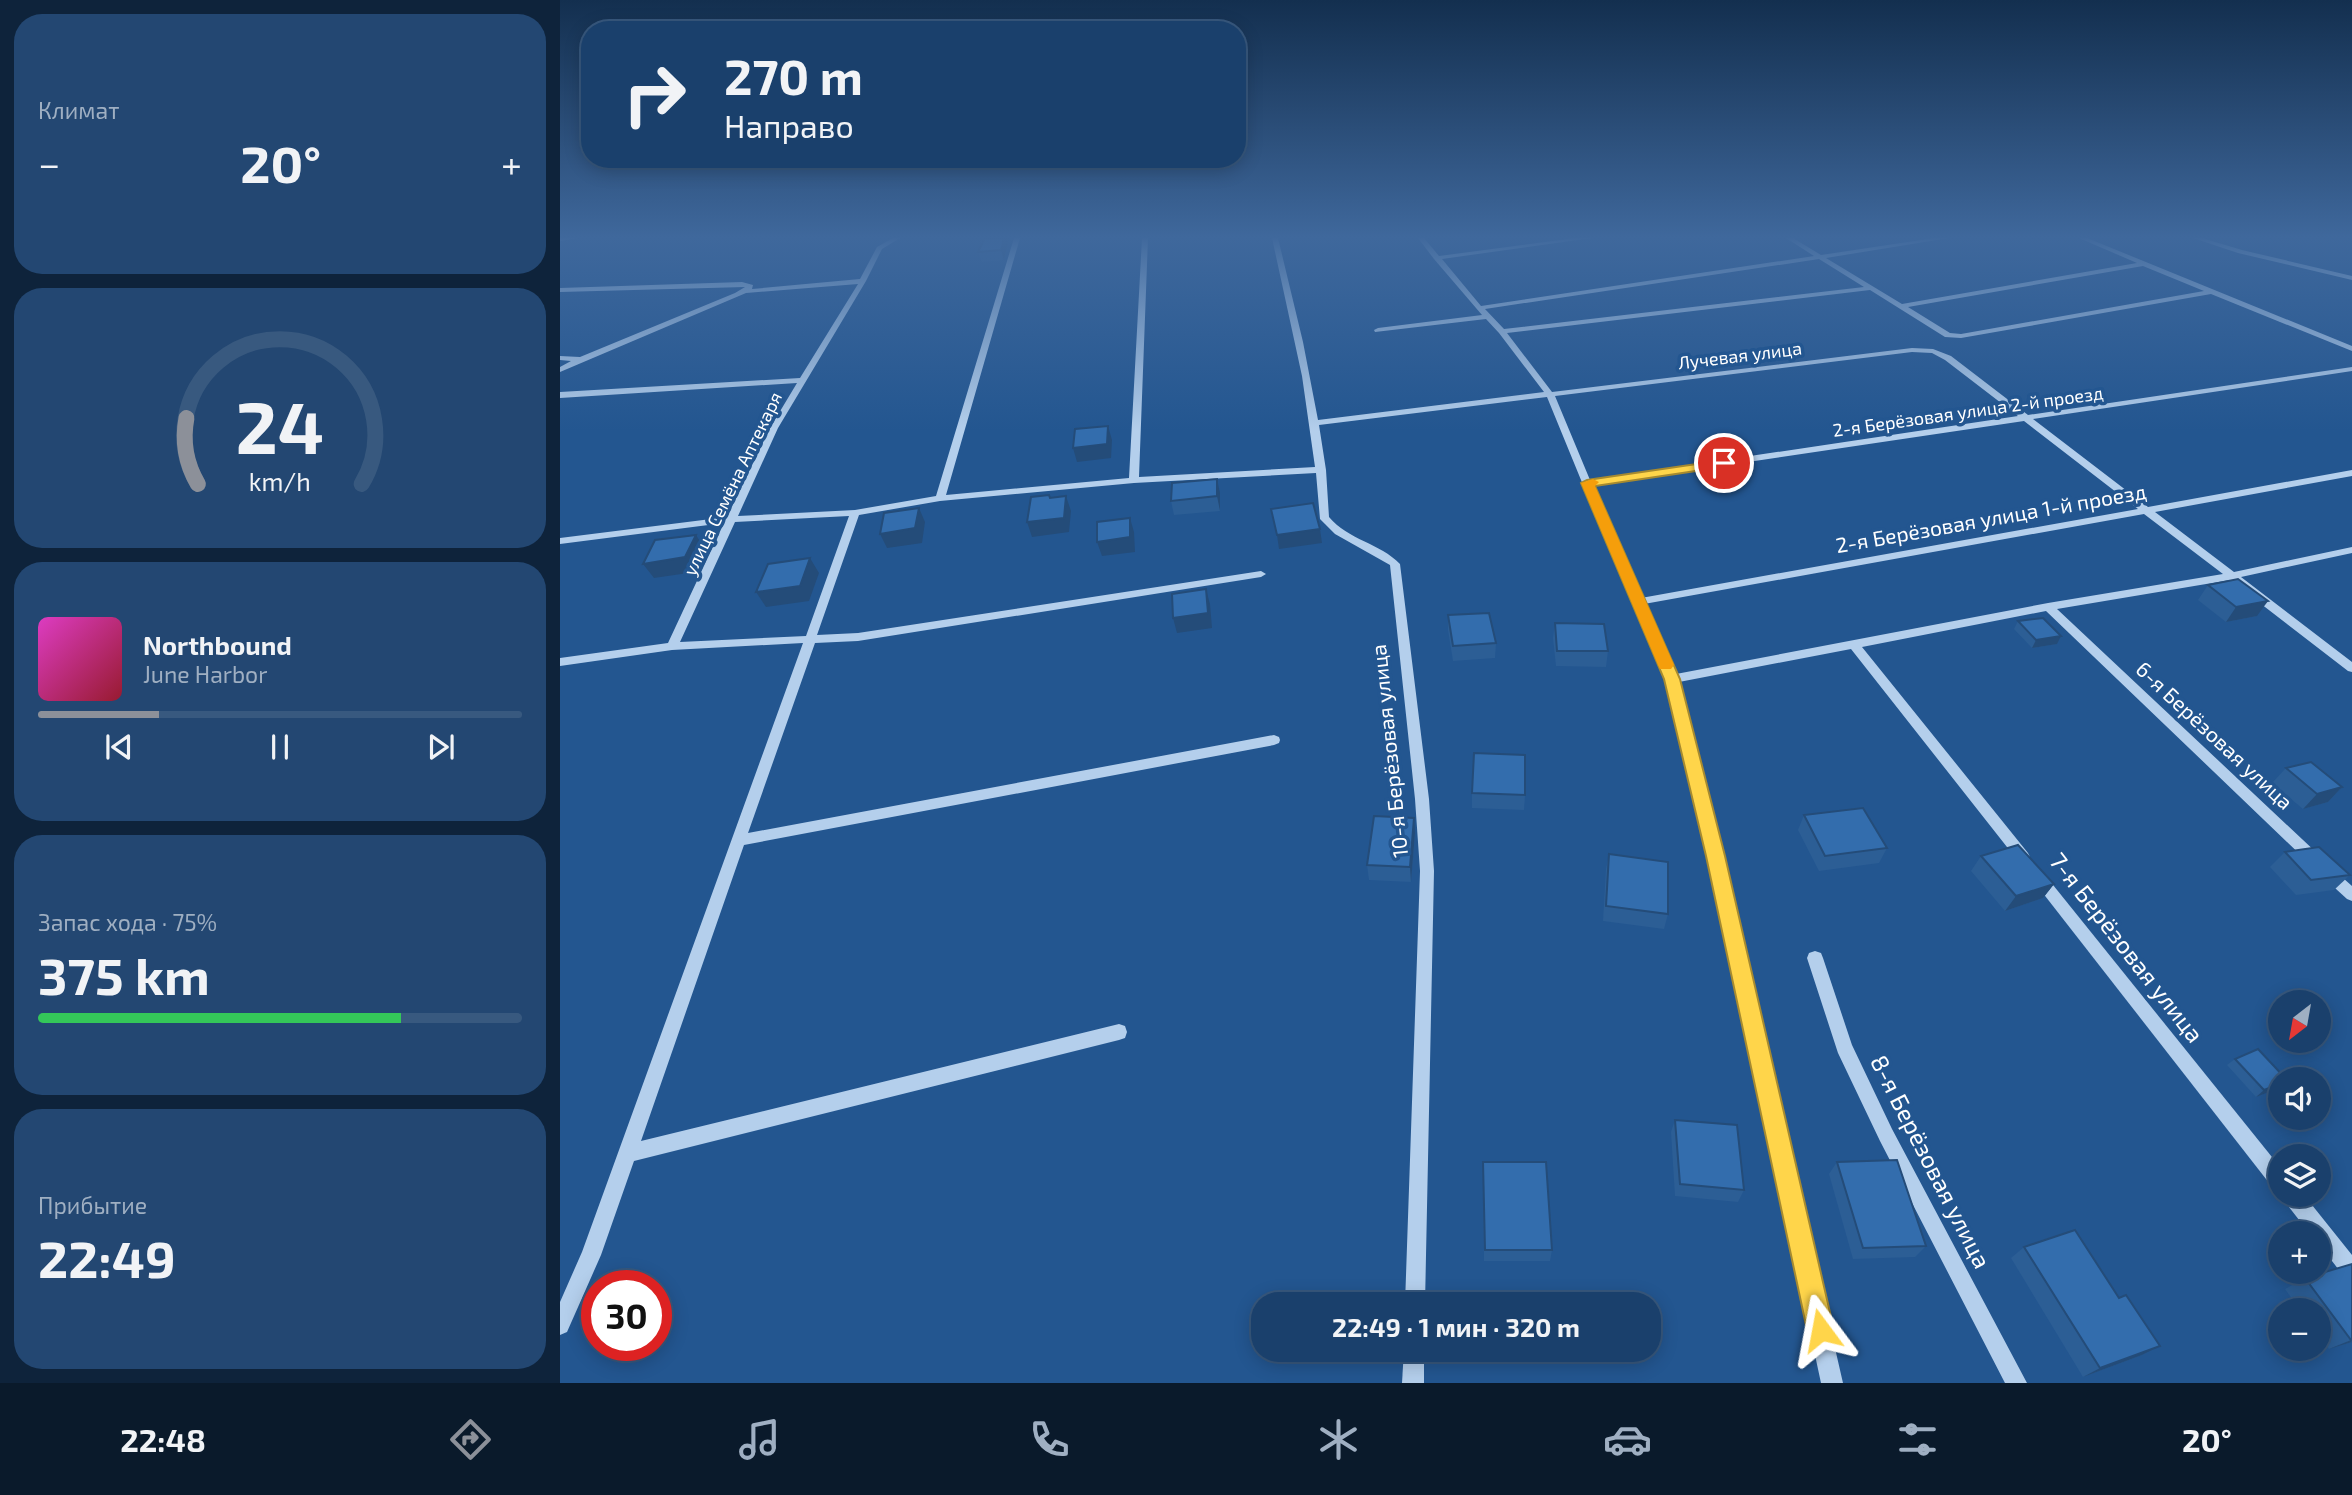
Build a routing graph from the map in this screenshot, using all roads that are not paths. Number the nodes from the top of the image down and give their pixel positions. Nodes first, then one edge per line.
1 (718, 303) edge
2 (850, 303) edge
3 (998, 303) edge
4 (1142, 303) edge
5 (1292, 303) edge
6 (1474, 303) edge
7 (1515, 303) edge
8 (1748, 303) edge
9 (1896, 303) edge
10 (1922, 303) edge
11 (2150, 303) edge
12 (2236, 303) edge
13 (1902, 306) junction
14 (1479, 308) junction
15 (1487, 317) junction
16 (1378, 330) dead end
17 (1502, 331) junction
18 (2352, 349) edge
19 (560, 358) edge
20 (581, 359) junction
21 (2352, 369) edge
22 (560, 370) edge
23 (803, 380) junction
24 (560, 395) edge
25 (1550, 395) junction
26 (2026, 419) junction
27 (1315, 423) junction
28 (1321, 470) junction
29 (2352, 474) edge
30 (1134, 480) junction
31 (1587, 483) junction
32 (940, 498) junction
33 (2145, 511) junction
34 (855, 513) junction
35 (734, 519) junction
36 (560, 541) edge
37 (2352, 550) edge
38 (1261, 574) dead end
39 (2232, 576) junction
40 (1637, 602) junction
41 (2048, 607) junction
42 (812, 639) junction
43 (672, 646) junction
44 (1855, 646) junction
45 (560, 663) edge
46 (2352, 667) edge
47 (1672, 679) junction
48 (1274, 740) dead end
49 (740, 840) junction
50 (2352, 895) edge
51 (1815, 958) dead end
52 (1119, 1032) dead end
53 (628, 1153) junction
54 (2268, 1166) edge
55 (2301, 1207) edge
56 (2352, 1271) edge
57 (1415, 1292) edge
58 (560, 1325) edge
59 (1414, 1362) edge
60 (1413, 1383) edge
61 (1832, 1383) edge
62 (2016, 1383) edge

1 - 20 street
2 - 23 street, улица Семёна Аптекаря
3 - 32 street
4 - 30 street
5 - 27 street, 10-я Берёзовая улица
6 - 14 street
7 - 14 street
8 - 17 street
9 - 13 street
10 - 13 street
11 - 13 street
12 - 18 street
14 - 15 street
15 - 16 street
15 - 17 street
17 - 25 street
19 - 20 street
20 - 22 street
21 - 26 street, 2-я Берёзовая улица 2-й проезд
23 - 24 street
23 - 35 street, улица Семёна Аптекаря
25 - 26 street, Лучевая улица
25 - 27 street, Лучевая улица
25 - 31 street
26 - 31 street, 2-я Берёзовая улица 2-й проезд
26 - 33 street
27 - 28 street, 10-я Берёзовая улица
28 - 30 street
28 - 57 street, 10-я Берёзовая улица
29 - 33 street, 2-я Берёзовая улица 1-й проезд
30 - 32 street
31 - 40 street
32 - 34 street
33 - 39 street
33 - 40 street, 2-я Берёзовая улица 1-й проезд
34 - 35 street
34 - 42 street
35 - 36 street
35 - 43 street, улица Семёна Аптекаря
37 - 39 street
38 - 42 street
39 - 41 street
39 - 46 street
40 - 47 street
41 - 44 street
41 - 50 street, 6-я Берёзовая улица
42 - 43 street
42 - 49 street
43 - 45 street
44 - 47 street
44 - 54 street, 7-я Берёзовая улица
47 - 61 street
48 - 49 street
49 - 53 street
51 - 62 street, 8-я Берёзовая улица
52 - 53 street
53 - 58 street
55 - 56 street
59 - 60 street

